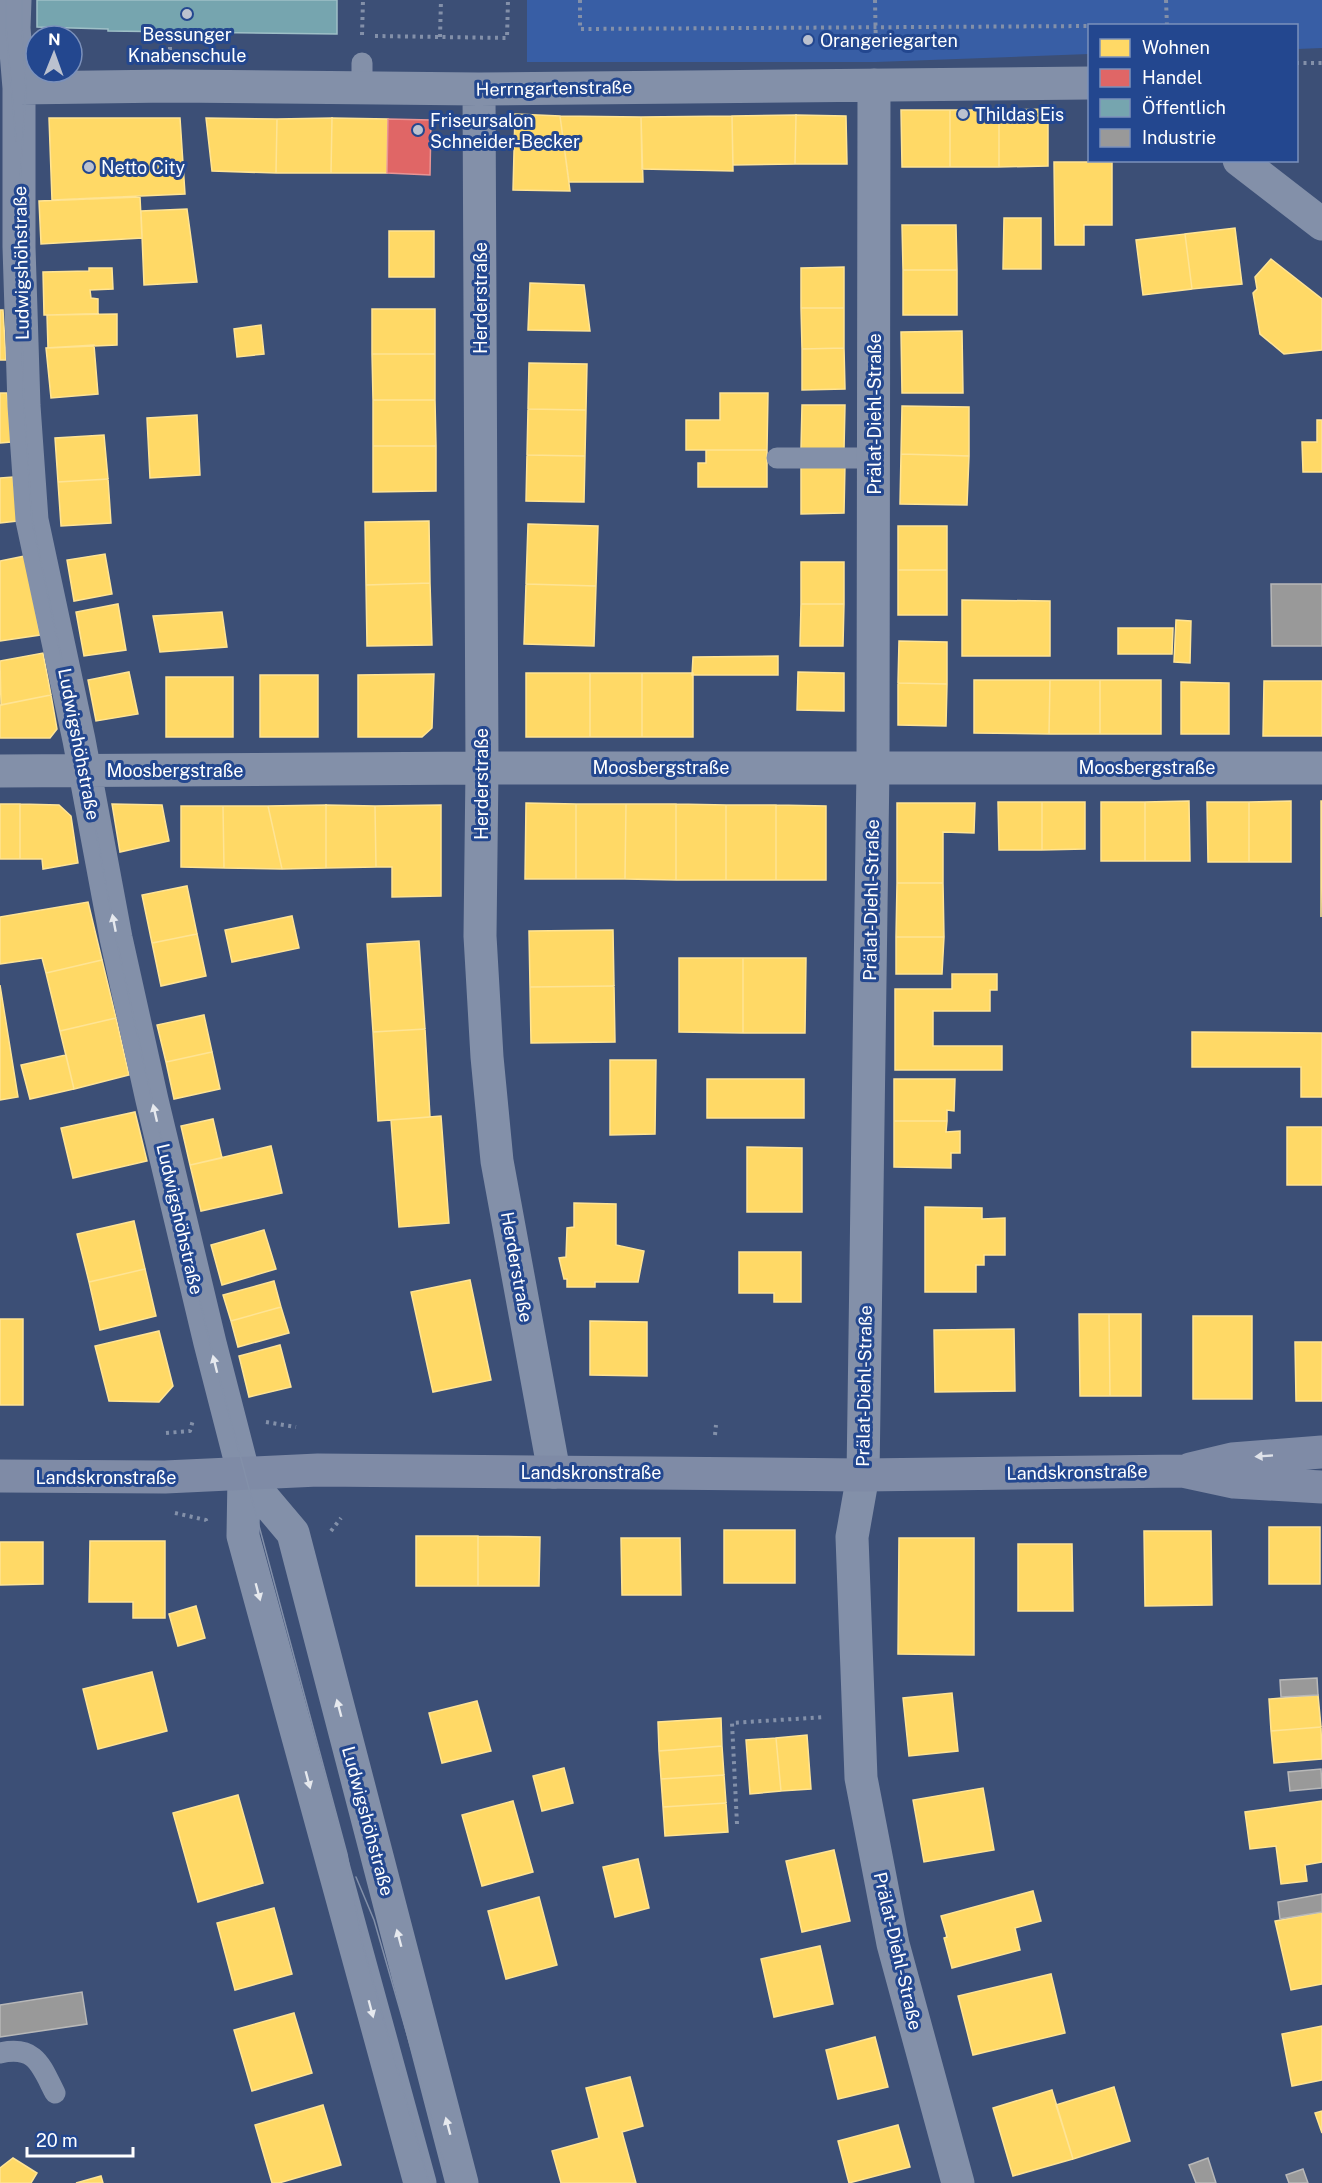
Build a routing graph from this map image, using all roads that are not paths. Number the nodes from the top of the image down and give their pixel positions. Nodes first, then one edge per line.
1 (10, 19) edge
2 (1088, 83) edge
3 (874, 85) junction
4 (19, 88) junction
5 (479, 89) junction
6 (1242, 162) edge
7 (1322, 224) edge
8 (777, 458) dead end
9 (873, 458) junction
10 (873, 767) junction
11 (482, 768) junction
12 (1322, 768) edge
13 (0, 771) edge
14 (84, 771) junction
15 (1322, 1452) edge
16 (1183, 1471) junction
17 (554, 1472) junction
18 (244, 1475) junction
19 (863, 1475) junction
20 (0, 1476) edge
21 (1322, 1486) edge
22 (0, 2053) edge
23 (55, 2093) dead end
24 (420, 2183) edge
25 (462, 2183) edge
26 (958, 2183) edge

1 - 4 street, Ludwigshöhstraße
2 - 3 street, Herrngartenstraße
3 - 5 street, Herrngartenstraße
3 - 9 street, Prälat-Diehl-Straße
4 - 5 street, Herrngartenstraße
4 - 14 street, Ludwigshöhstraße
5 - 11 street, Herderstraße
6 - 7 street
8 - 9 lane
9 - 10 street, Prälat-Diehl-Straße
10 - 11 street, Moosbergstraße
10 - 12 street, Moosbergstraße
10 - 19 street, Prälat-Diehl-Straße
11 - 14 street, Moosbergstraße
11 - 17 street, Herderstraße
13 - 14 street, Moosbergstraße
18 -> 14 street, Ludwigshöhstraße
15 -> 16 main road, Landskronstraße
16 - 19 main road, Landskronstraße
16 - 21 main road, Landskronstraße
17 - 18 main road, Landskronstraße
17 - 19 main road, Landskronstraße
18 - 20 main road, Landskronstraße
18 -> 24 street, Ludwigshöhstraße
25 -> 18 street, Ludwigshöhstraße
19 - 26 street, Prälat-Diehl-Straße
22 - 23 lane

